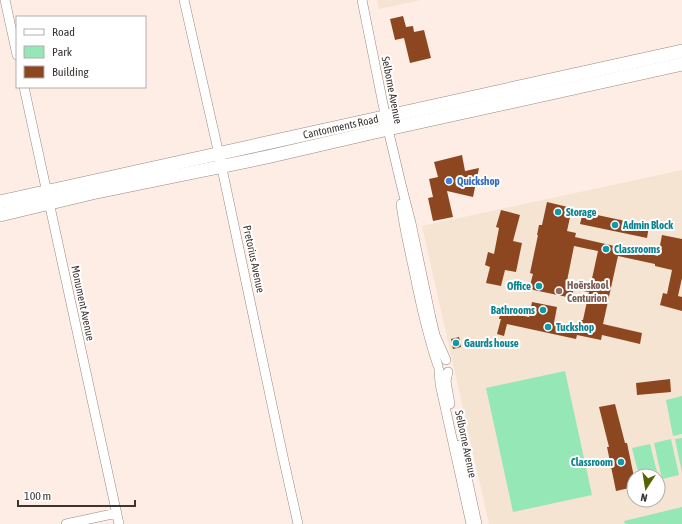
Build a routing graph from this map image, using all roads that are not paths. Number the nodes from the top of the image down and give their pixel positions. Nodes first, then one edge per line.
1 (5, 0) edge
2 (184, 0) edge
3 (362, 0) edge
4 (16, 50) edge
5 (682, 51) edge
6 (682, 64) edge
7 (24, 88) edge
8 (386, 123) junction
9 (220, 159) junction
10 (48, 197) junction
11 (0, 202) edge
12 (405, 211) junction
13 (0, 215) edge
14 (442, 369) junction
15 (469, 503) junction
16 (117, 513) junction
17 (66, 524) edge
18 (119, 524) edge
19 (298, 524) edge
20 (471, 524) edge
21 (477, 524) edge

1 - 4 street
2 - 9 street, Pretorius Avenue
3 - 8 street, Selborne Avenue
5 - 8 main road, Cantonments Road
6 - 8 main road, Cantonments Road
7 - 10 street, Monument Avenue
8 - 9 main road, Cantonments Road
8 - 12 street, Selborne Avenue
9 - 10 main road, Cantonments Road
9 - 19 street, Pretorius Avenue
10 - 11 main road, Cantonments Road
10 - 13 main road, Cantonments Road
10 - 16 street, Monument Avenue
12 - 14 street, Selborne Avenue
12 - 14 street, Selborne Avenue
14 - 15 street, Selborne Avenue
15 - 20 street, Selborne Avenue
15 - 21 street, Selborne Avenue
16 - 17 street
16 - 18 street, Monument Avenue

